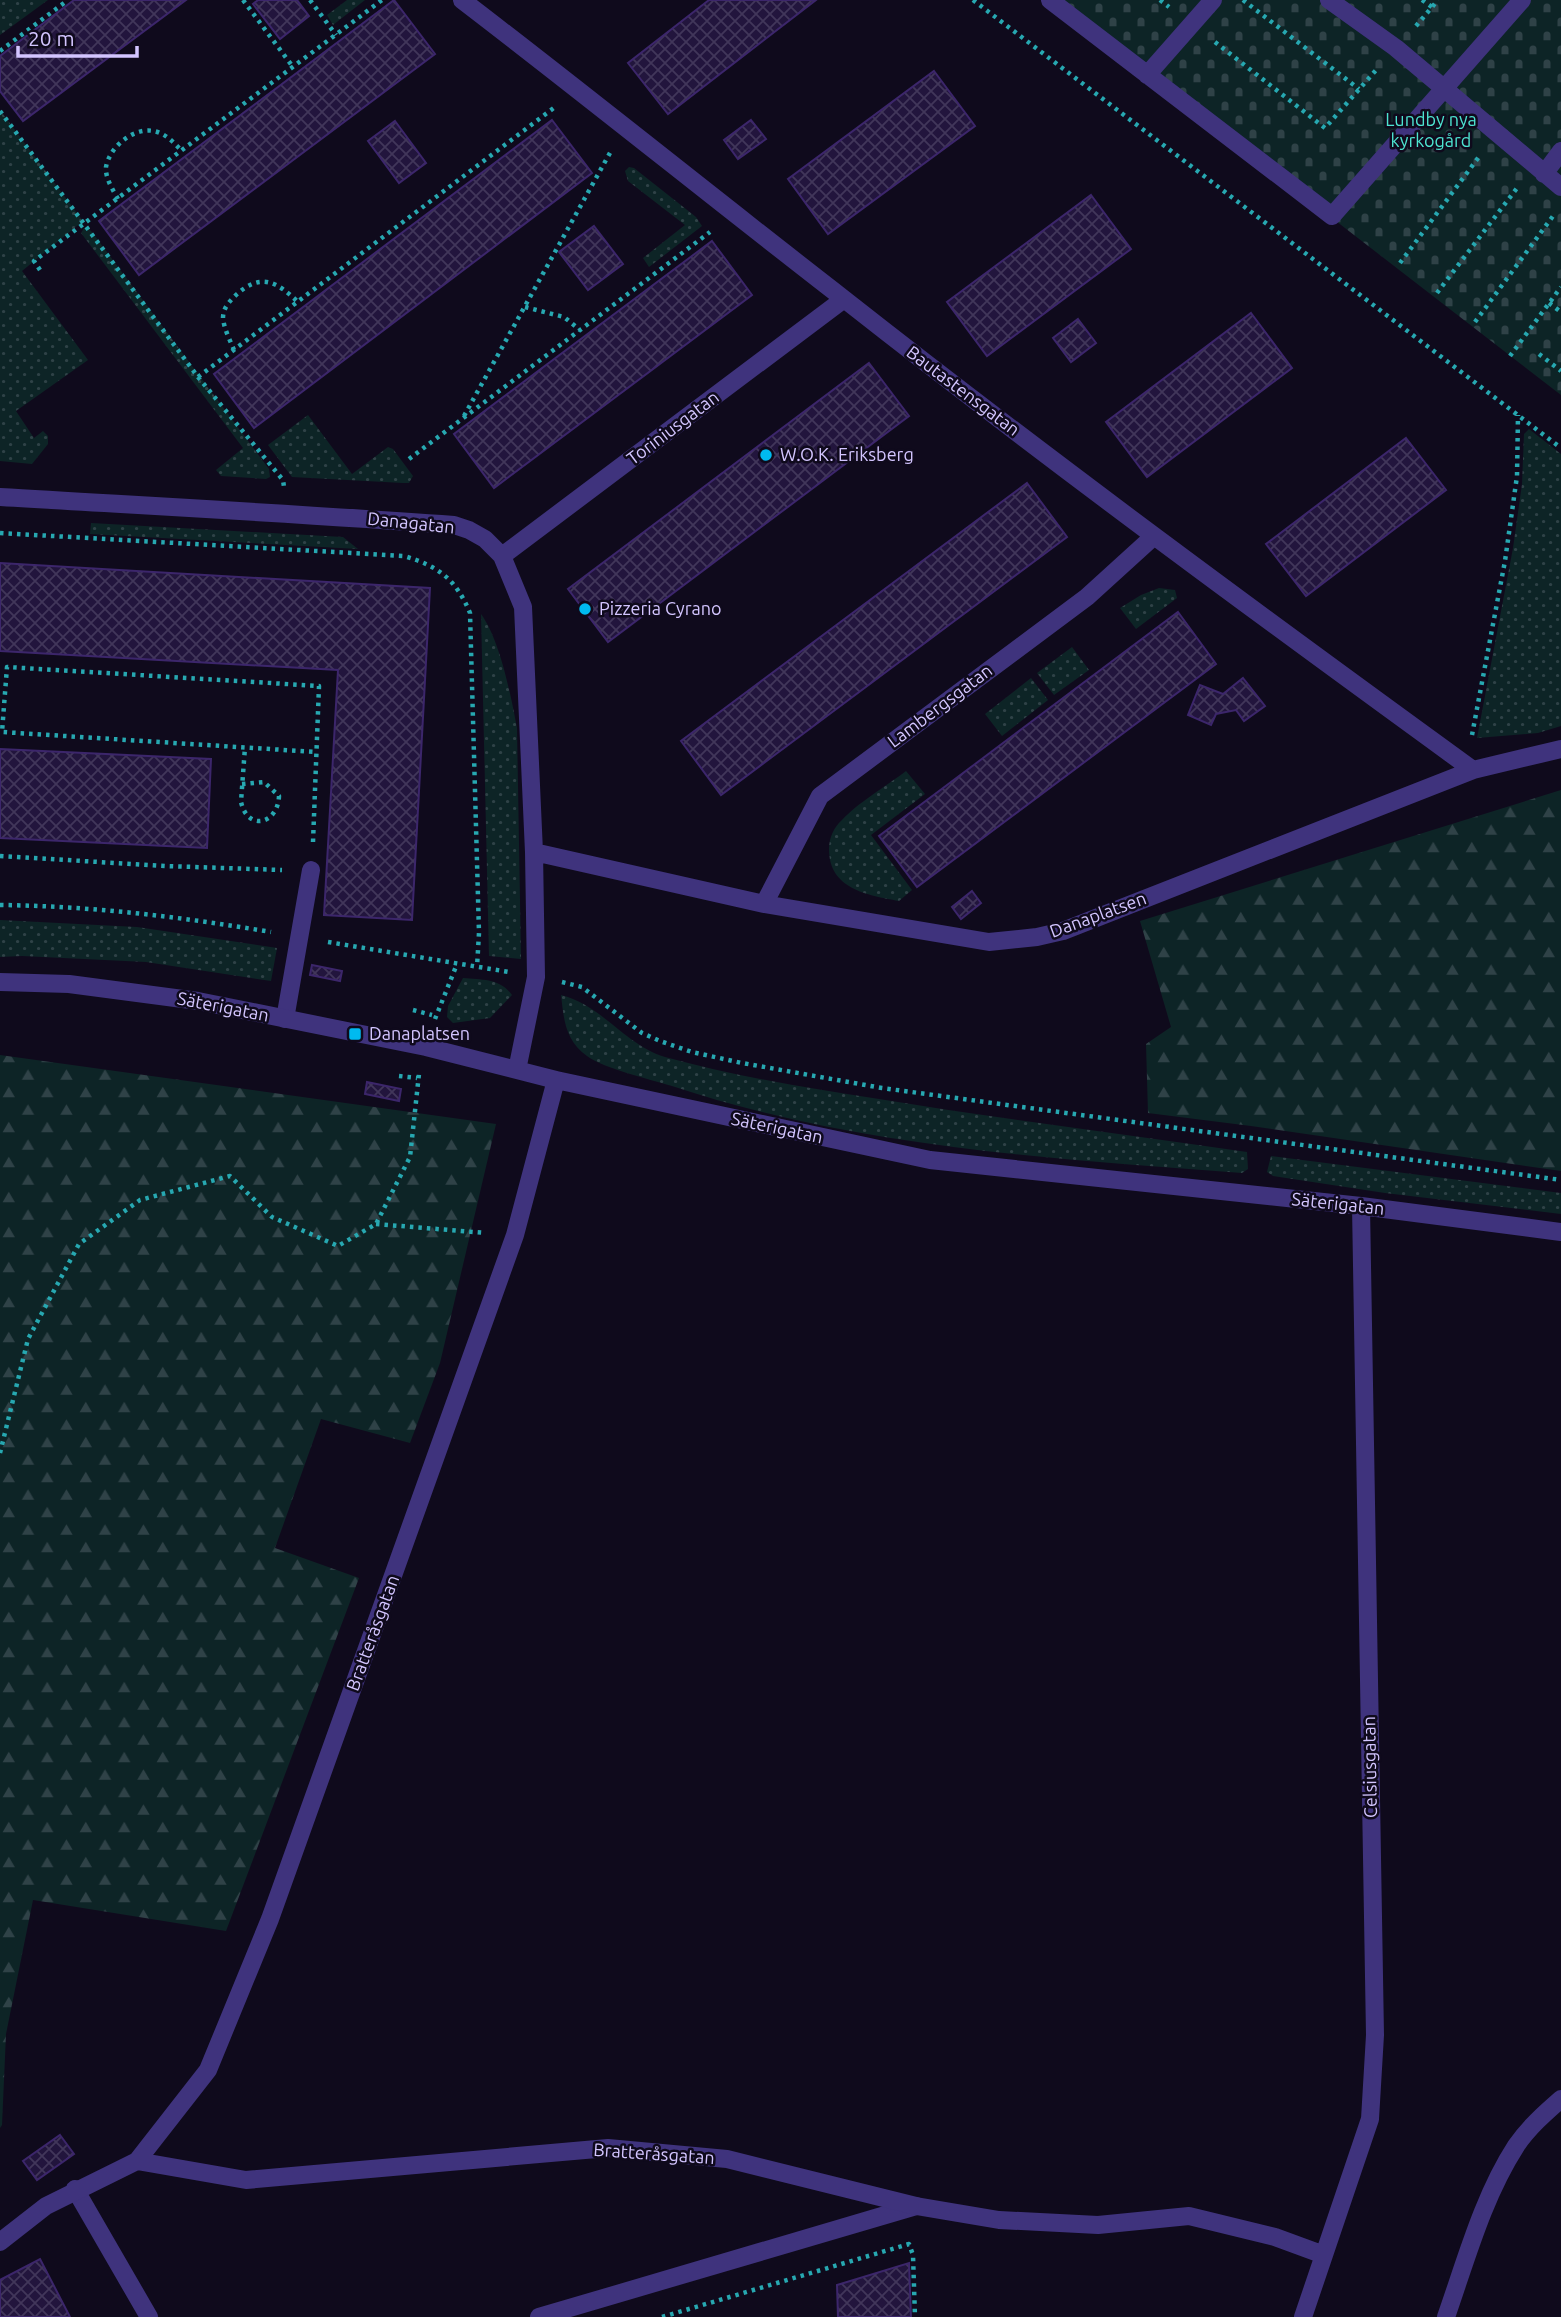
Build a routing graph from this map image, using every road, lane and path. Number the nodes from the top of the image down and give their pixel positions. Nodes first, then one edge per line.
1 (68, 0) edge
2 (243, 0) edge
3 (310, 0) edge
4 (383, 0) edge
5 (462, 0) edge
6 (972, 0) edge
7 (1050, 0) edge
8 (1160, 0) edge
9 (1213, 0) edge
10 (1243, 0) edge
11 (1329, 0) edge
12 (1422, 0) edge
13 (1438, 0) edge
14 (1522, 0) edge
15 (1432, 7) junction
16 (1191, 24) junction
17 (336, 35) junction
18 (2, 48) edge
19 (1396, 48) junction
20 (293, 67) junction
21 (1147, 75) junction
22 (1445, 88) junction
23 (579, 89) junction
24 (1359, 89) junction
25 (0, 111) edge
26 (626, 126) junction
27 (1497, 133) junction
28 (182, 150) junction
29 (1561, 151) edge
30 (1539, 169) junction
31 (1561, 187) edge
32 (118, 198) junction
33 (1561, 205) edge
34 (736, 213) junction
35 (84, 224) junction
36 (1399, 263) dead end
37 (40, 270) dead end
38 (1561, 288) edge
39 (1437, 293) dead end
40 (844, 299) junction
41 (298, 302) junction
42 (1549, 303) junction
43 (525, 307) junction
44 (1561, 312) edge
45 (1475, 322) dead end
46 (580, 330) junction
47 (234, 350) junction
48 (1539, 354) dead end
49 (1510, 356) dead end
50 (1561, 371) edge
51 (198, 377) junction
52 (1518, 415) junction
53 (462, 419) junction
54 (1561, 447) edge
55 (409, 459) dead end
56 (0, 497) edge
57 (288, 512) junction
58 (0, 533) edge
59 (1153, 537) junction
60 (502, 556) junction
61 (245, 747) junction
62 (1561, 749) edge
63 (316, 752) junction
64 (1473, 770) junction
65 (242, 784) junction
66 (534, 852) junction
67 (0, 856) edge
68 (311, 870) junction
69 (764, 904) junction
70 (0, 905) edge
71 (300, 937) junction
72 (477, 967) junction
73 (536, 977) junction
74 (0, 982) edge
75 (412, 1010) dead end
76 (436, 1016) dead end
77 (285, 1019) junction
78 (517, 1070) junction
79 (399, 1076) dead end
80 (556, 1080) junction
81 (1561, 1180) edge
82 (1361, 1206) junction
83 (376, 1224) junction
84 (1561, 1232) edge
85 (515, 1235) junction
86 (0, 1453) edge
87 (1561, 2099) edge
88 (137, 2161) junction
89 (75, 2189) junction
90 (916, 2206) junction
91 (0, 2242) edge
92 (1324, 2255) junction
93 (149, 2317) edge
94 (539, 2317) edge
95 (662, 2317) edge
96 (915, 2317) edge
97 (1303, 2317) edge
98 (1446, 2317) edge

1 - 18 path
2 - 20 path
3 - 17 path
4 - 17 path
5 - 23 street, Bautastensgatan
6 - 52 path
7 - 21 street
8 - 16 path
9 - 16 street
10 - 24 path
11 - 19 street
12 - 15 path
13 - 15 path
14 - 22 street
15 - 19 path
16 - 21 street
16 - 24 path
17 - 20 path
19 - 22 street
19 - 24 path
20 - 28 path
21 - 22 street
22 - 27 street
23 - 26 street, Bautastensgatan
23 - 41 path
25 - 35 path
26 - 34 street, Bautastensgatan
26 - 43 path
27 - 30 street
27 - 36 path
28 - 32 path
28 - 32 path
29 - 30 street
30 - 31 street
30 - 39 path
32 - 35 path
33 - 45 path
34 - 40 street, Bautastensgatan
34 - 46 path
35 - 37 path
35 - 51 path
38 - 42 path
40 - 59 street, Bautastensgatan
40 - 60 street, Toriniusgatan
41 - 47 path
41 - 47 path
42 - 44 path
42 - 49 path
43 - 46 path
43 - 53 path
46 - 53 path
47 - 51 path
48 - 50 path
51 - 57 path
52 - 54 path
52 - 64 path
53 - 55 path
56 - 57 street, Danagatan
57 - 60 street, Danagatan
58 - 72 path
59 - 64 street, Bautastensgatan
59 - 69 street, Lambergsgatan
60 - 66 street, Danagatan
61 - 63 path
61 - 63 path
61 - 65 path
62 - 64 street, Danaplatsen
63 - 68 path
64 - 69 street, Danaplatsen
65 - 65 path
66 - 69 street, Danaplatsen
66 - 73 street, Danagatan
67 - 68 path
68 - 71 street
70 - 71 path
71 - 72 path
71 - 77 street
72 - 73 path
73 - 78 street, Danagatan
73 - 81 path
74 - 77 street, Säterigatan
75 - 76 path
77 - 78 street, Säterigatan
78 - 80 street, Säterigatan
79 - 83 path
80 - 82 street, Säterigatan
80 - 85 street, Bratteråsgatan
82 - 84 street, Säterigatan
82 - 92 street, Celsiusgatan
83 - 85 path
83 - 86 path
85 - 88 street, Bratteråsgatan
87 - 98 street
88 - 89 street, Bratteråsgatan
88 - 90 street, Bratteråsgatan
89 - 91 street, Bratteråsgatan
89 - 93 street
90 - 92 street, Bratteråsgatan
90 - 94 street, Bratteråsgatan
92 - 97 street, Celsiusgatan
95 - 96 path

